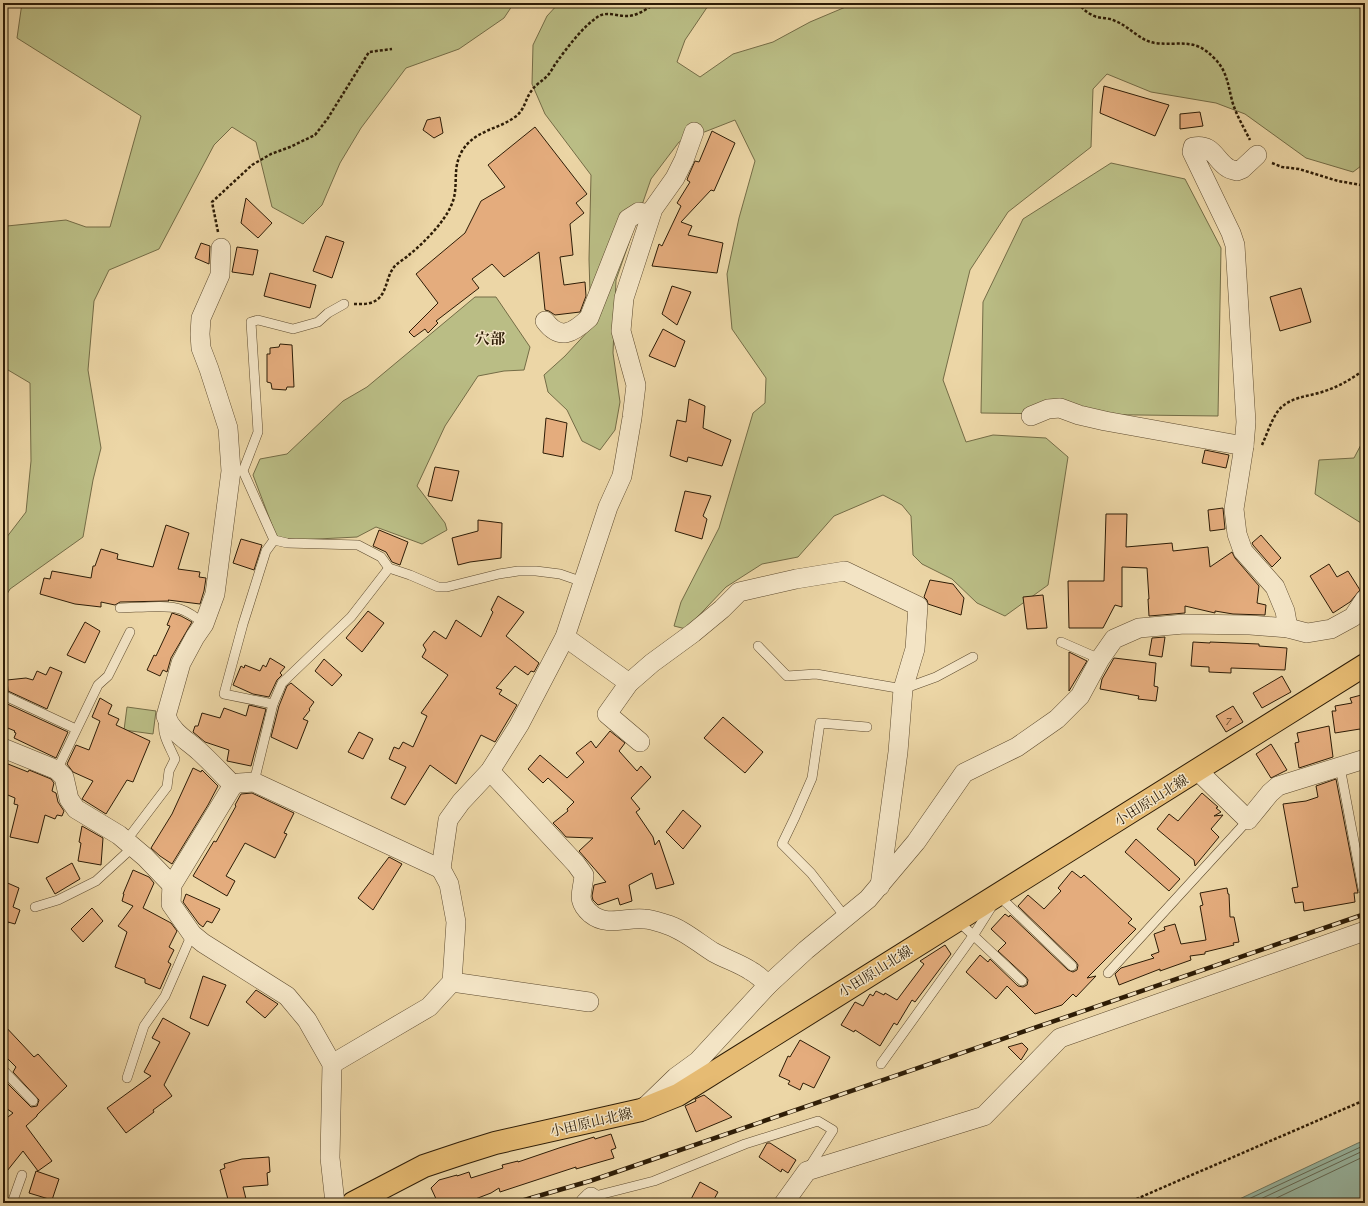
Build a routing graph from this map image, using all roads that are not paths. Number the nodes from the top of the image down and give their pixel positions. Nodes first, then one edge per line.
1 (694, 132) dead end
2 (1257, 154) road end
3 (651, 214) junction
4 (221, 248) road end
5 (344, 304) road end
6 (545, 321) dead end
7 (1031, 416) dead end
8 (1252, 447) junction
9 (237, 471) junction
10 (274, 540) junction
11 (389, 568) junction
12 (583, 582) junction
13 (1364, 606) edge
14 (120, 608) dead end
15 (204, 624) junction
16 (1288, 628) junction
17 (130, 632) dead end
18 (565, 637) junction
19 (1061, 642) dead end
20 (758, 646) dead end
21 (973, 657) dead end
22 (1100, 659) junction
23 (1365, 665) edge
24 (629, 683) junction
25 (904, 689) junction
26 (3, 695) edge
27 (273, 704) junction
28 (166, 716) junction
29 (867, 727) dead end
30 (76, 729) junction
31 (640, 742) dead end
32 (3, 748) edge
33 (1365, 759) edge
34 (1340, 767) junction
35 (57, 770) junction
36 (490, 771) junction
37 (1198, 771) junction
38 (254, 782) junction
39 (233, 785) junction
40 (1248, 820) junction
41 (129, 844) junction
42 (1362, 864) edge
43 (440, 869) junction
44 (172, 885) junction
45 (880, 886) junction
46 (1363, 889) dead end
47 (998, 895) junction
48 (35, 907) dead end
49 (846, 918) junction
50 (958, 921) junction
51 (1365, 931) edge
52 (192, 934) junction
53 (973, 936) junction
54 (1072, 966) dead end
55 (1108, 973) dead end
56 (1022, 981) dead end
57 (452, 982) junction
58 (768, 984) junction
59 (588, 1002) dead end
60 (332, 1064) junction
61 (881, 1064) dead end
62 (3, 1070) edge
63 (127, 1078) dead end
64 (32, 1101) dead end
65 (641, 1110) junction
66 (807, 1171) junction
67 (22, 1175) dead end
68 (588, 1200) edge
69 (12, 1203) edge
70 (336, 1203) edge
71 (353, 1203) edge
72 (784, 1203) edge

1 - 3 street
2 - 8 street
3 - 6 street
3 - 12 street
4 - 9 street
5 - 9 lane
7 - 8 street
8 - 16 street
9 - 10 lane
9 - 15 street
10 - 11 lane
10 - 27 lane
11 - 12 lane
11 - 27 lane
12 - 18 street
13 - 16 street
14 - 15 lane
15 - 28 street
16 - 22 street
17 - 30 lane
18 - 24 street
18 - 36 street
19 - 22 lane
20 - 25 lane
21 - 25 lane
22 - 45 street
23 - 37 main road, 小田原山北線
24 - 25 street
24 - 31 street
25 - 45 street
26 - 30 lane
27 - 38 lane
28 - 39 street
28 - 41 lane
29 - 49 lane
30 - 35 lane
32 - 35 street
33 - 34 street
34 - 40 street
34 - 42 lane
35 - 41 street
36 - 43 street
36 - 58 street
37 - 40 street
37 - 47 main road, 小田原山北線
38 - 39 street
38 - 43 street
39 - 44 street
40 - 55 lane
41 - 44 street
41 - 48 lane
42 - 46 lane
43 - 57 street
44 - 52 street
45 - 49 street
47 - 50 main road, 小田原山北線
47 - 53 lane
47 - 54 lane
49 - 58 street
50 - 53 lane
50 - 65 main road, 小田原山北線
51 - 66 street
52 - 60 street
52 - 63 lane
53 - 56 lane
53 - 61 lane
57 - 59 street
57 - 60 street
58 - 65 street
60 - 70 street
62 - 64 lane
65 - 71 main road, 小田原山北線
66 - 68 lane
66 - 72 street
67 - 69 lane

